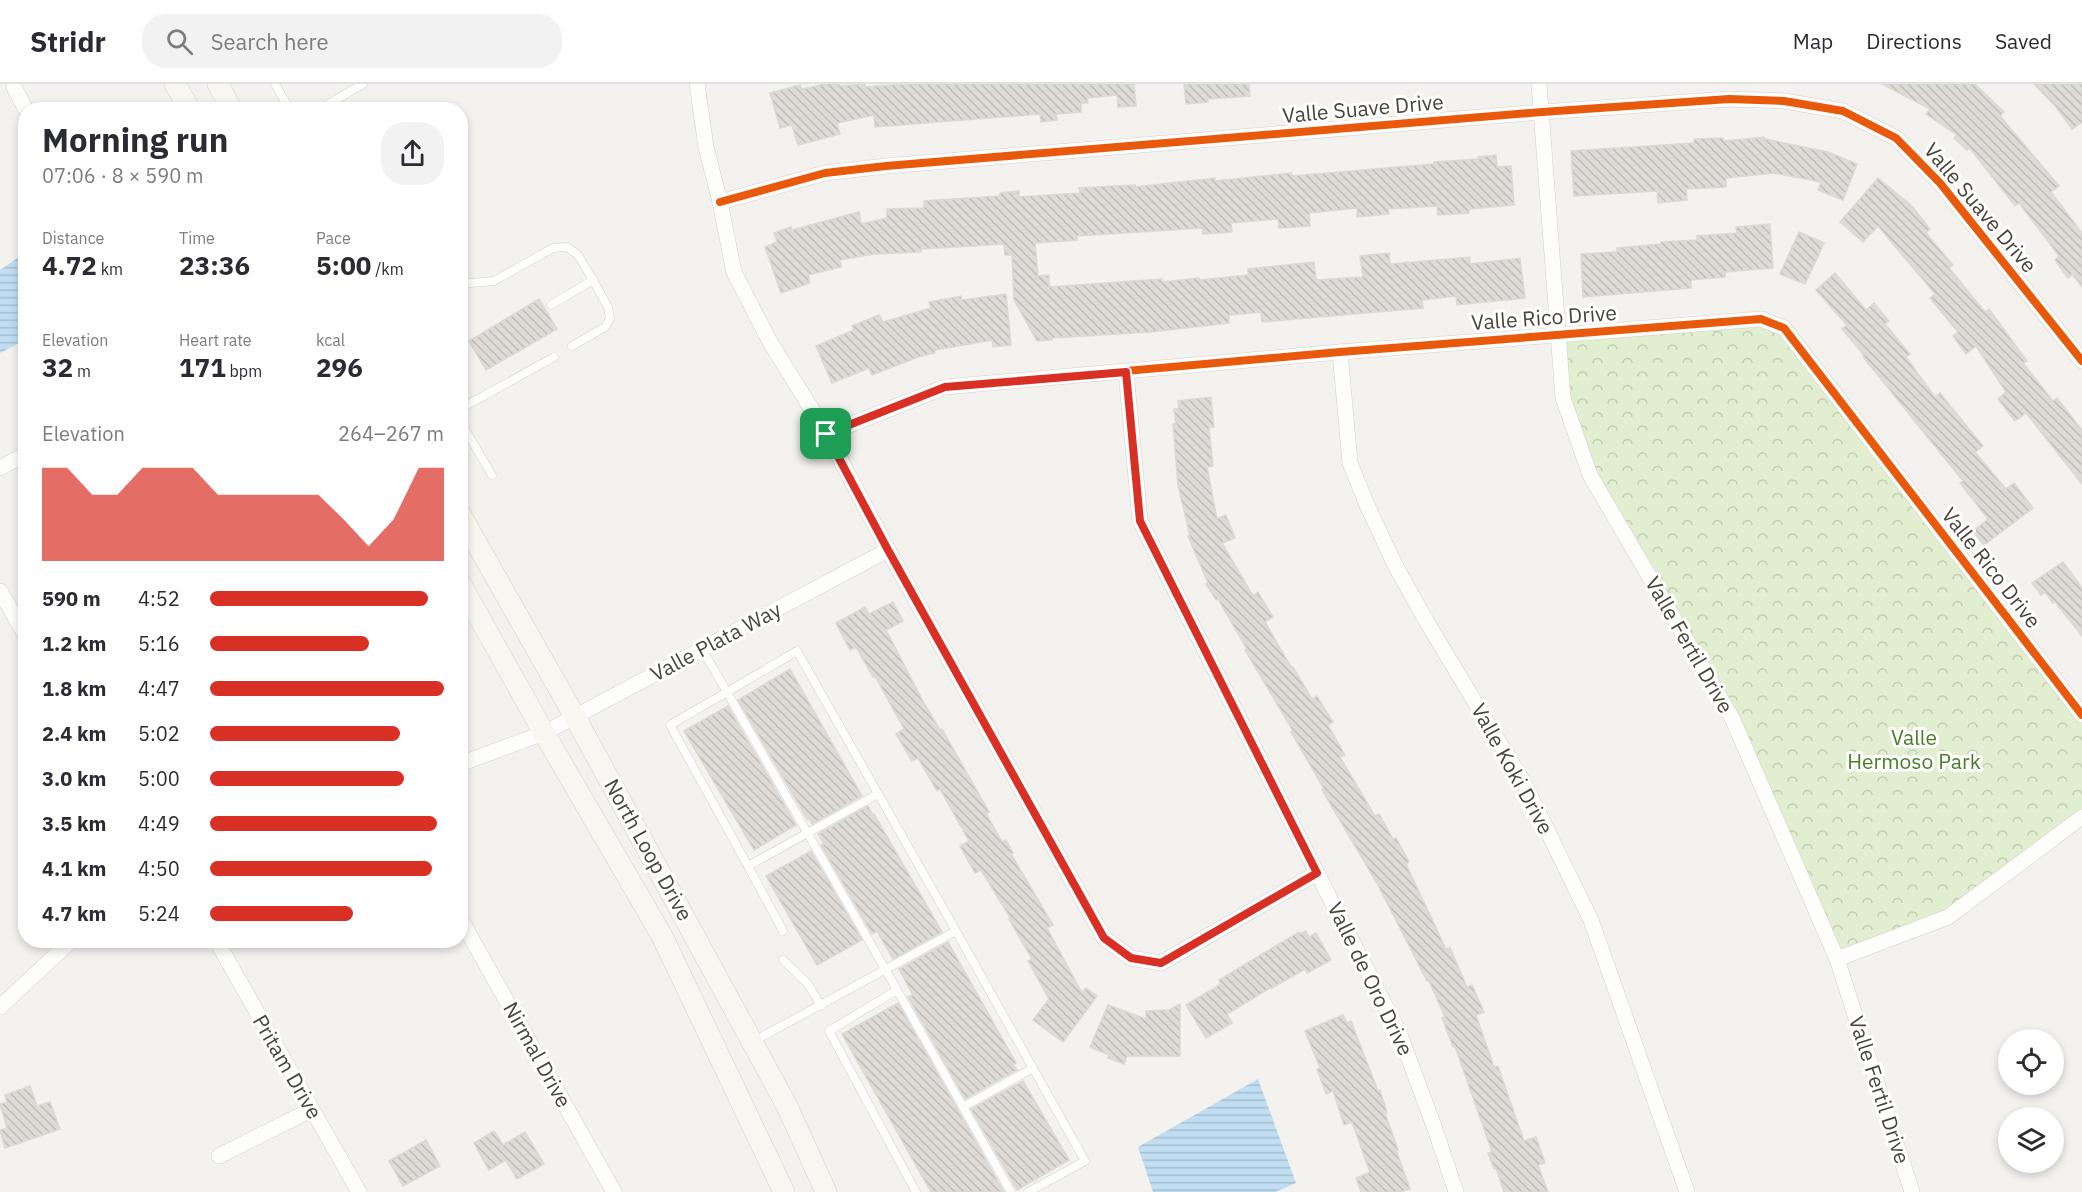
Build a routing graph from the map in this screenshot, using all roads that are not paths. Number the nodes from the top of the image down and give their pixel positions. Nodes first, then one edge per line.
1 (175, 84) edge
2 (218, 84) edge
3 (275, 84) edge
4 (363, 84) edge
5 (697, 84) edge
6 (1539, 84) edge
7 (14, 87) dead end
8 (22, 102) edge
9 (185, 102) edge
10 (228, 102) edge
11 (285, 102) edge
12 (332, 102) edge
13 (1542, 112) junction
14 (720, 202) junction
15 (593, 280) junction
16 (468, 283) edge
17 (551, 305) dead end
18 (1557, 336) junction
19 (572, 346) dead end
20 (1340, 352) junction
21 (554, 357) dead end
22 (2082, 361) edge
23 (1126, 372) junction
24 (468, 405) edge
25 (826, 434) junction
26 (468, 435) edge
27 (18, 458) edge
28 (0, 468) edge
29 (492, 476) dead end
30 (468, 528) edge
31 (888, 550) junction
32 (0, 591) edge
33 (468, 598) edge
34 (18, 622) edge
35 (702, 649) junction
36 (727, 692) junction
37 (2082, 715) edge
38 (575, 717) junction
39 (544, 733) junction
40 (468, 761) edge
41 (878, 794) junction
42 (2082, 817) edge
43 (808, 834) junction
44 (748, 866) junction
45 (1317, 873) junction
46 (956, 931) junction
47 (468, 932) edge
48 (783, 932) dead end
49 (63, 948) edge
50 (220, 948) edge
51 (1837, 959) junction
52 (783, 960) dead end
53 (885, 970) junction
54 (897, 990) junction
55 (821, 1006) junction
56 (0, 1007) edge
57 (753, 1042) junction
58 (1033, 1068) junction
59 (963, 1107) junction
60 (311, 1110) junction
61 (219, 1156) dead end
62 (359, 1192) edge
63 (614, 1192) edge
64 (784, 1192) edge
65 (826, 1192) edge
66 (916, 1192) edge
67 (1011, 1192) edge
68 (1028, 1192) edge
69 (1456, 1192) edge
70 (1687, 1192) edge
71 (1912, 1192) edge

1 - 9 main road
2 - 10 main road
3 - 11 lane
4 - 12 lane
5 - 14 street
6 - 13 street, Valle Fertil Drive
7 - 8 street
13 - 14 street, Valle Suave Drive
13 - 18 street, Valle Fertil Drive
13 - 22 street, Valle Suave Drive
14 - 25 street
15 - 16 lane
15 - 17 lane
15 - 19 lane
18 - 20 street, Valle Rico Drive
18 - 37 street, Valle Rico Drive
18 - 51 street, Valle Fertil Drive
20 - 23 street, Valle Rico Drive
20 - 70 street, Valle Koki Drive
21 - 24 lane
23 - 25 street, Valle Rico Drive
23 - 45 street, Valle de Oro Drive
25 - 31 street
26 - 29 lane
27 - 28 street
30 - 38 main road, North Loop Drive
31 - 35 street, Valle Plata Way
31 - 45 street
32 - 34 street
33 - 39 main road, North Loop Drive
35 - 36 lane
35 - 38 street, Valle Plata Way
36 - 41 lane
36 - 43 lane
36 - 44 lane
38 - 39 street, Valle Plata Way
38 - 57 main road, North Loop Drive
39 - 40 street, Valle Plata Way
39 - 64 main road, North Loop Drive
41 - 43 lane
41 - 46 lane
42 - 51 street
43 - 44 lane
43 - 53 lane
44 - 48 lane
45 - 69 street, Valle de Oro Drive
46 - 53 lane
46 - 58 lane
47 - 63 street, Nirmal Drive
49 - 56 street
50 - 60 street, Pritam Drive
51 - 71 street, Valle Fertil Drive
52 - 55 lane
53 - 54 lane
53 - 55 lane
54 - 59 lane
54 - 66 lane
55 - 57 lane
57 - 65 main road, North Loop Drive
58 - 59 lane
58 - 68 lane
59 - 67 lane
60 - 61 street
60 - 62 street, Pritam Drive

